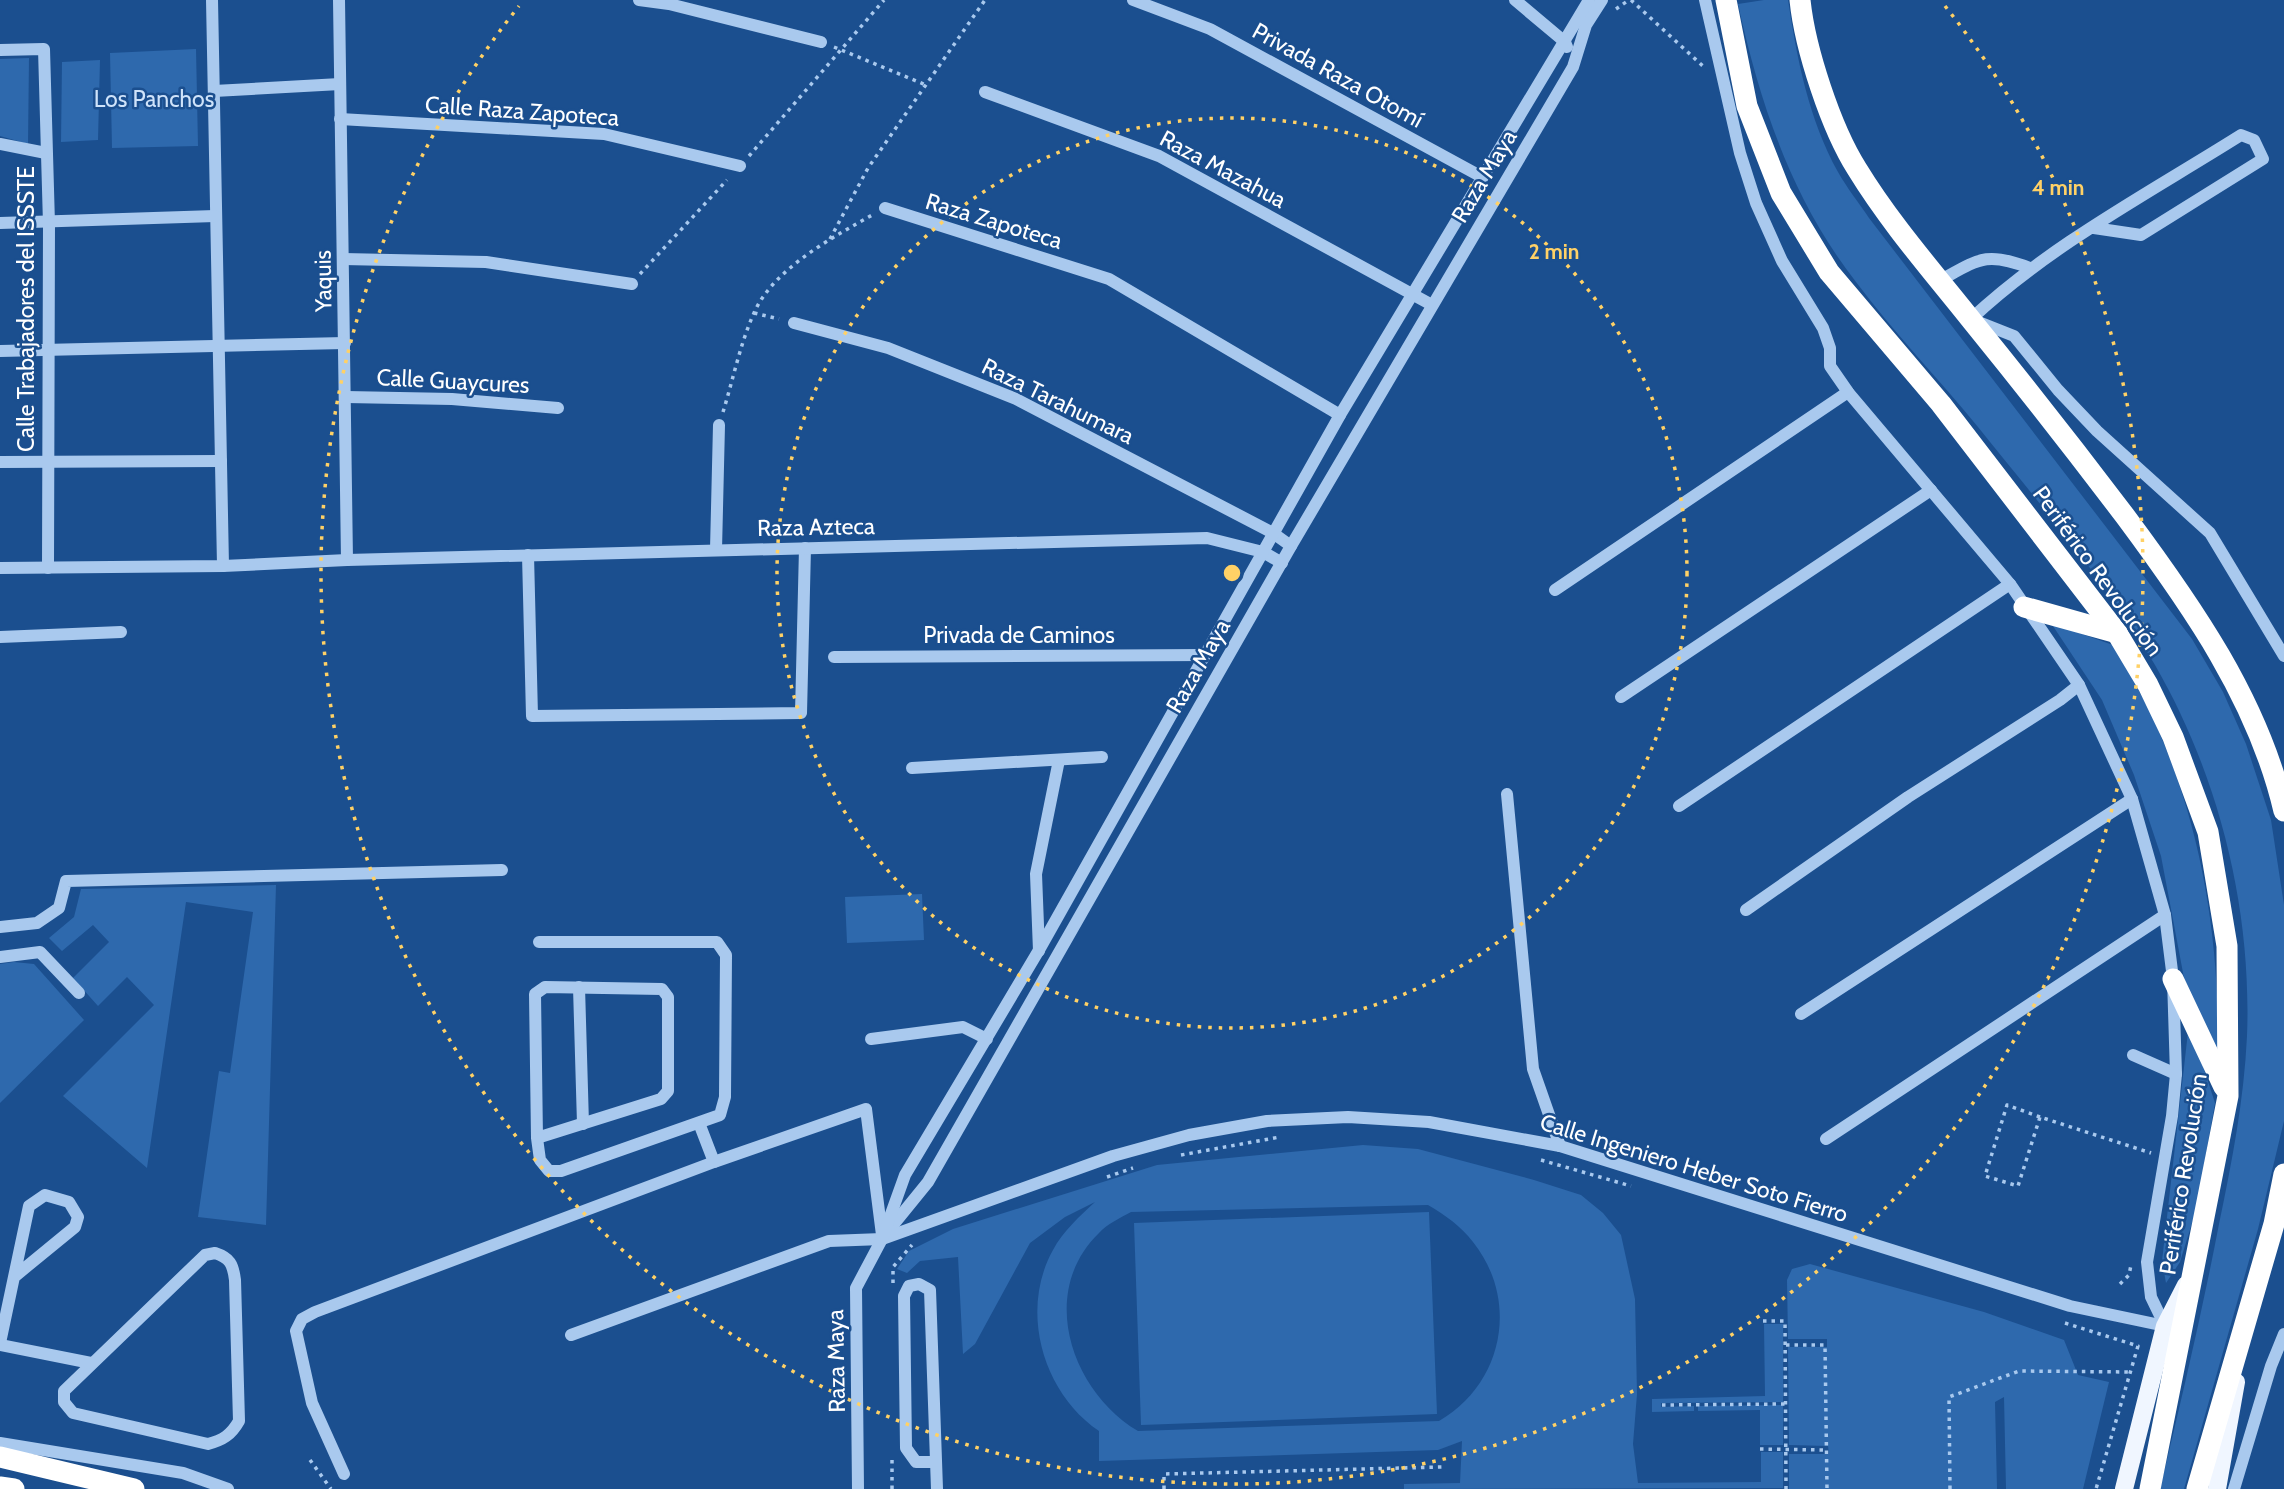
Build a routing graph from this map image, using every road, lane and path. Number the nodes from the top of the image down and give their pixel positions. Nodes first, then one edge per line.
1 (212, 0) edge
2 (339, 0) edge
3 (639, 0) edge
4 (884, 0) edge
5 (985, 0) edge
6 (1133, 0) edge
7 (1515, 0) edge
8 (1590, 0) edge
9 (1602, 0) edge
10 (1631, 0) edge
11 (1704, 0) edge
12 (1726, 0) edge
13 (1800, 0) edge
14 (821, 42) joint
15 (1565, 42) junction
16 (0, 50) edge
17 (843, 51) junction
18 (1573, 67) junction
19 (1715, 77) dead end
20 (340, 84) junction
21 (926, 85) junction
22 (214, 91) junction
23 (985, 92) dead end
24 (1747, 106) junction
25 (340, 119) junction
26 (0, 145) edge
27 (46, 153) junction
28 (740, 166) junction
29 (1482, 177) junction
30 (885, 208) joint
31 (215, 216) junction
32 (0, 223) edge
33 (48, 224) junction
34 (2094, 228) junction
35 (830, 239) junction
36 (343, 259) junction
37 (2030, 268) junction
38 (1939, 281) junction
39 (632, 284) joint
40 (1411, 296) junction
41 (1432, 305) junction
42 (754, 313) junction
43 (1971, 319) junction
44 (794, 323) joint
45 (345, 343) junction
46 (220, 347) junction
47 (48, 350) junction
48 (0, 351) edge
49 (1848, 393) junction
50 (346, 397) junction
51 (558, 408) dead end
52 (1340, 415) junction
53 (719, 425) joint
54 (221, 461) junction
55 (0, 462) edge
56 (48, 462) junction
57 (1931, 490) junction
58 (1273, 533) junction
59 (1291, 546) junction
60 (804, 548) junction
61 (716, 550) junction
62 (1263, 552) junction
63 (528, 555) junction
64 (348, 560) junction
65 (1282, 563) junction
66 (223, 566) junction
67 (0, 568) edge
68 (48, 568) junction
69 (2010, 584) junction
70 (1555, 590) dead end
71 (2024, 607) junction
72 (121, 632) dead end
73 (2118, 634) junction
74 (0, 637) edge
75 (1205, 655) junction
76 (2284, 656) edge
77 (834, 657) dead end
78 (2079, 685) junction
79 (1620, 697) dead end
80 (1102, 758) dead end
81 (1059, 760) junction
82 (912, 768) dead end
83 (1507, 794) dead end
84 (2132, 799) junction
85 (1679, 806) dead end
86 (2284, 811) edge
87 (502, 870) dead end
88 (1746, 910) dead end
89 (2165, 915) junction
90 (0, 927) edge
91 (539, 942) dead end
92 (1039, 950) junction
93 (0, 957) edge
94 (1055, 960) junction
95 (2173, 979) junction
96 (579, 987) junction
97 (79, 992) dead end
98 (1801, 1014) dead end
99 (871, 1039) dead end
100 (987, 1039) junction
101 (2133, 1055) dead end
102 (2176, 1074) junction
103 (2228, 1096) junction
104 (2040, 1117) junction
105 (699, 1123) junction
106 (583, 1124) junction
107 (1287, 1136) dead end
108 (537, 1138) junction
109 (1826, 1139) dead end
110 (2156, 1141) dead end
111 (1560, 1146) junction
112 (2154, 1154) junction
113 (1170, 1158) dead end
114 (1539, 1159) dead end
115 (714, 1162) junction
116 (2153, 1165) dead end
117 (1135, 1168) dead end
118 (2284, 1174) edge
119 (1098, 1180) dead end
120 (1640, 1189) dead end
121 (882, 1239) junction
122 (920, 1241) dead end
123 (2132, 1263) dead end
124 (2195, 1270) junction
125 (14, 1278) junction
126 (2120, 1284) dead end
127 (893, 1295) dead end
128 (2249, 1309) junction
129 (2053, 1319) dead end
130 (1763, 1321) dead end
131 (2165, 1326) junction
132 (2284, 1334) edge
133 (571, 1335) dead end
134 (0, 1344) edge
135 (1785, 1345) junction
136 (91, 1363) junction
137 (2130, 1371) junction
138 (1785, 1404) junction
139 (1662, 1405) dead end
140 (1696, 1405) junction
141 (1696, 1411) dead end
142 (0, 1443) edge
143 (892, 1447) dead end
144 (1760, 1449) dead end
145 (1786, 1449) junction
146 (1827, 1450) junction
147 (0, 1457) edge
148 (310, 1460) dead end
149 (935, 1462) junction
150 (1442, 1467) dead end
151 (344, 1474) dead end
152 (0, 1487) edge
153 (15, 1489) edge
154 (134, 1489) edge
155 (228, 1489) edge
156 (331, 1489) edge
157 (858, 1489) edge
158 (892, 1489) edge
159 (937, 1489) edge
160 (1164, 1489) edge
161 (1786, 1489) edge
162 (1827, 1489) edge
163 (1950, 1489) edge
164 (2096, 1489) edge
165 (2124, 1489) edge
166 (2150, 1489) edge
167 (2197, 1489) edge
168 (2217, 1489) edge
169 (2234, 1489) edge

1 - 22 street
2 - 20 street, Yaquis
3 - 14 street
4 - 17 path
5 - 21 path
6 - 29 street, Privada Raza Otomí
7 - 15 street
8 - 15 street, Raza Maya
9 - 18 street, Raza Maya
10 - 19 path
11 - 24 street
11 - 49 street
12 - 24 highway, Periférico Revolución
13 - 38 highway
14 - 17 path
15 - 18 street
15 - 29 street, Raza Maya
16 - 27 street, Calle Trabajadores del ISSSTE
17 - 21 path
17 - 28 path
18 - 41 street, Raza Maya
20 - 22 street
20 - 25 street, Yaquis
21 - 35 path
22 - 31 street
23 - 40 street, Raza Mazahua
24 - 73 highway, Periférico Revolución
25 - 28 street, Calle Raza Zapoteca
25 - 36 street, Yaquis
26 - 27 street
27 - 33 street, Calle Trabajadores del ISSSTE
28 - 39 path
29 - 40 street, Raza Maya
30 - 35 path
30 - 52 street, Raza Zapoteca
31 - 33 street
31 - 46 street
32 - 33 street
33 - 47 street, Calle Trabajadores del ISSSTE
34 - 34 street
34 - 37 street
35 - 42 path
36 - 39 street
36 - 45 street, Yaquis
37 - 38 street
37 - 43 street
38 - 43 highway
40 - 41 street, Raza Mazahua
40 - 52 street, Raza Maya
41 - 59 street, Raza Maya
42 - 44 path
42 - 53 path
43 - 76 street
43 - 86 highway
44 - 58 street, Raza Tarahumara
45 - 46 street
45 - 50 street, Yaquis
46 - 47 street
46 - 54 street
47 - 48 street
47 - 56 street, Calle Trabajadores del ISSSTE
49 - 57 street
49 - 70 street
50 - 51 street, Calle Guaycures
50 - 64 street, Yaquis
52 - 58 street, Raza Maya
53 - 61 street
54 - 56 street
54 - 66 street
55 - 56 street
56 - 68 street, Calle Trabajadores del ISSSTE
57 - 69 street
57 - 79 street
58 - 59 street, Raza Tarahumara
58 - 62 street, Raza Maya
59 - 65 street, Raza Maya
60 - 61 street, Raza Azteca
60 - 62 street, Raza Azteca
60 - 63 street
61 - 63 street, Raza Azteca
62 - 65 street, Raza Azteca
62 - 75 street, Raza Maya
63 - 64 street, Raza Azteca
64 - 66 street, Raza Azteca
65 - 94 street, Raza Maya
66 - 68 street, Raza Azteca
67 - 68 street, Raza Azteca
69 - 71 street
69 - 85 street
71 - 73 highway
71 - 78 street
72 - 74 street
73 - 103 highway, Periférico Revolución
75 - 77 street, Privada de Caminos
75 - 92 street, Raza Maya
78 - 84 street
78 - 88 street
80 - 81 street
81 - 82 street
81 - 92 street
83 - 111 street
84 - 89 street
84 - 98 street
87 - 90 street
89 - 95 street
89 - 109 street
91 - 105 street
92 - 94 street
92 - 100 street, Raza Maya
93 - 97 street
94 - 121 street, Raza Maya
95 - 102 street
95 - 103 highway
96 - 106 street
96 - 106 street
96 - 108 street
99 - 100 street
100 - 121 street, Raza Maya
101 - 102 street
102 - 131 street
103 - 124 highway, Periférico Revolución
104 - 104 path
104 - 112 path
105 - 108 street
105 - 115 street
106 - 108 street
107 - 113 path
110 - 112 path
111 - 121 street, Calle Ingeniero Heber Soto Fierro
111 - 131 street, Calle Ingeniero Heber Soto Fierro
112 - 116 path
114 - 120 path
115 - 121 street
115 - 151 street
117 - 119 path
118 - 128 highway
121 - 133 street, Calle Ingeniero Heber Soto Fierro
121 - 157 street, Raza Maya
122 - 127 path
123 - 126 path
124 - 131 main road
124 - 166 highway, Periférico Revolución
125 - 125 street
125 - 134 street
128 - 167 highway
128 - 168 main road
129 - 137 path
130 - 135 path
131 - 165 main road
132 - 169 street
134 - 136 street
135 - 138 path
135 - 146 path
136 - 136 street
137 - 163 path
137 - 164 path
138 - 140 path
138 - 145 path
139 - 140 path
140 - 141 path
142 - 155 street
143 - 158 path
144 - 145 path
145 - 146 path
145 - 161 path
146 - 162 path
147 - 154 highway
148 - 156 path
149 - 149 street
149 - 159 street
150 - 160 path
152 - 153 highway

